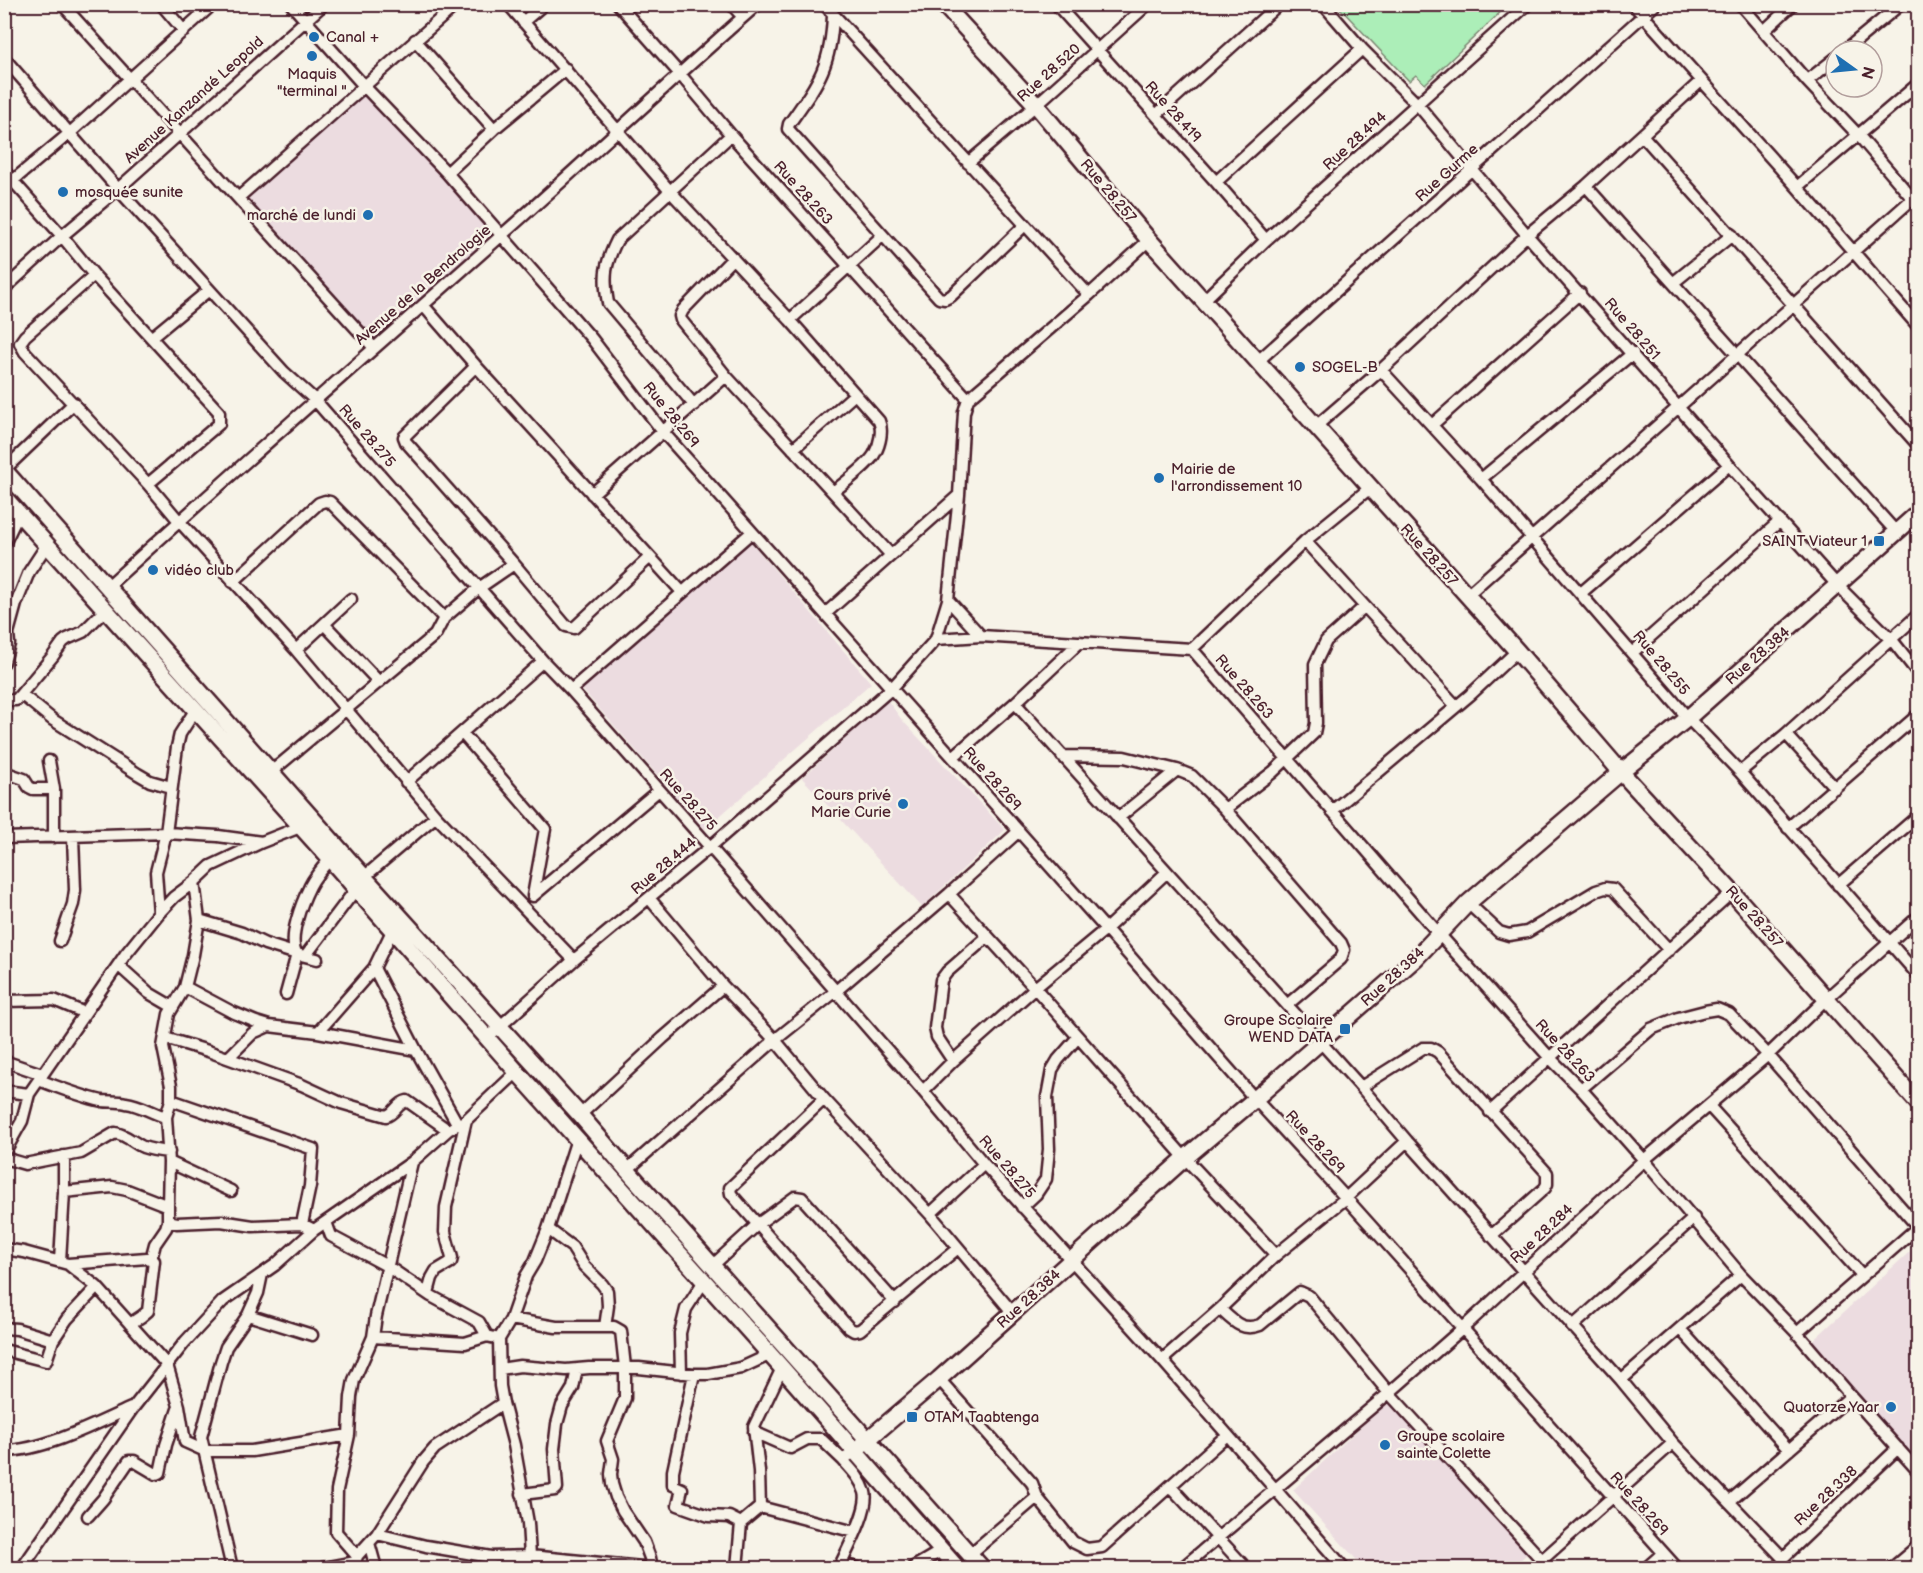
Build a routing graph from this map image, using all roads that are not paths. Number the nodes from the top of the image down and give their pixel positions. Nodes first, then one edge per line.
1 (62, 4) edge
2 (161, 4) edge
3 (213, 4) edge
4 (291, 4) edge
5 (324, 4) edge
6 (457, 4) edge
7 (508, 4) edge
8 (544, 4) edge
9 (618, 4) edge
10 (731, 4) edge
11 (758, 4) edge
12 (824, 4) edge
13 (943, 4) edge
14 (1056, 4) edge
15 (1148, 4) edge
16 (1279, 4) edge
17 (1323, 4) edge
18 (1528, 4) edge
19 (1633, 4) edge
20 (1656, 4) edge
21 (1740, 4) edge
22 (1793, 4) edge
23 (1901, 4) edge
24 (833, 15) junction
25 (1643, 15) junction
26 (743, 17) junction
27 (305, 21) junction
28 (523, 22) junction
29 (184, 31) junction
30 (1764, 31) junction
31 (1859, 39) edge
32 (415, 40) junction
33 (1362, 49) junction
34 (1097, 50) junction
35 (4, 58) edge
36 (1824, 68) edge
37 (566, 69) junction
38 (680, 73) junction
39 (129, 80) junction
40 (1701, 81) junction
41 (1808, 81) junction
42 (1918, 84) edge
43 (364, 86) junction
44 (1036, 105) junction
45 (1418, 105) junction
46 (1156, 115) junction
47 (494, 129) junction
48 (618, 131) junction
49 (71, 132) junction
50 (179, 133) junction
51 (731, 135) junction
52 (1642, 135) junction
53 (1859, 136) junction
54 (968, 163) junction
55 (1473, 170) junction
56 (4, 171) edge
57 (447, 173) junction
58 (1216, 183) junction
59 (9, 184) edge
60 (1586, 186) junction
61 (1797, 186) junction
62 (118, 189) junction
63 (669, 190) junction
64 (238, 198) junction
65 (1917, 199) edge
66 (1025, 225) junction
67 (1527, 235) junction
68 (1732, 235) junction
69 (62, 236) junction
70 (502, 236) junction
71 (882, 236) junction
72 (1149, 240) junction
73 (1266, 240) junction
74 (1853, 252) junction
75 (733, 258) junction
76 (849, 266) junction
77 (94, 275) junction
78 (1673, 283) junction
79 (4, 289) edge
80 (209, 290) junction
81 (1580, 293) junction
82 (1089, 295) junction
83 (1203, 301) junction
84 (423, 305) junction
85 (1794, 305) junction
86 (790, 320) junction
87 (1918, 326) edge
88 (153, 338) junction
89 (374, 348) junction
90 (1632, 353) junction
91 (1737, 355) junction
92 (1257, 362) junction
93 (476, 366) junction
94 (1381, 370) junction
95 (726, 376) junction
96 (855, 394) junction
97 (968, 399) junction
98 (315, 400) junction
99 (74, 403) junction
100 (694, 405) junction
101 (1679, 406) junction
102 (1432, 425) junction
103 (1315, 427) junction
104 (663, 432) junction
105 (1918, 445) edge
106 (793, 449) junction
107 (1730, 465) junction
108 (4, 470) edge
109 (1481, 479) junction
110 (148, 484) junction
111 (1370, 488) junction
112 (833, 492) junction
113 (592, 494) junction
114 (959, 495) junction
115 (4, 497) edge
116 (19, 513) junction
117 (1918, 513) edge
118 (179, 521) junction
119 (1780, 521) junction
120 (752, 532) junction
121 (1897, 533) junction
122 (1531, 538) junction
123 (1305, 541) junction
124 (48, 543) junction
125 (4, 544) edge
126 (890, 554) junction
127 (650, 557) junction
128 (514, 564) junction
129 (233, 582) junction
130 (1838, 586) junction
131 (107, 587) junction
132 (479, 588) junction
133 (682, 592) junction
134 (1581, 593) junction
135 (1466, 596) junction
136 (351, 599) dead end
137 (948, 600) junction
138 (1364, 607) junction
139 (105, 610) junction
140 (825, 614) junction
141 (1918, 615) edge
142 (444, 618) junction
143 (324, 625) junction
144 (6, 632) edge
145 (981, 636) junction
146 (936, 639) junction
147 (1892, 640) junction
148 (1080, 642) junction
149 (1192, 649) junction
150 (296, 650) junction
151 (1518, 651) junction
152 (1632, 653) junction
153 (543, 661) junction
154 (4, 662) edge
155 (1918, 673) edge
156 (379, 682) junction
157 (892, 688) junction
158 (571, 690) junction
159 (21, 694) junction
160 (4, 700) edge
161 (1015, 703) junction
162 (1456, 706) junction
163 (196, 709) junction
164 (345, 710) junction
165 (1918, 715) edge
166 (1688, 718) junction
167 (462, 733) junction
168 (1786, 734) junction
169 (1062, 756) junction
170 (953, 757) junction
171 (1286, 759) junction
172 (50, 761) dead end
173 (1177, 770) junction
174 (4, 772) edge
175 (271, 772) junction
176 (1621, 772) junction
177 (1740, 772) junction
178 (406, 782) junction
179 (171, 787) junction
180 (1835, 788) junction
181 (54, 789) junction
182 (659, 790) junction
183 (1225, 809) junction
184 (1332, 811) junction
185 (436, 816) junction
186 (1918, 816) edge
187 (1118, 818) junction
188 (300, 827) junction
189 (1788, 828) junction
190 (1019, 831) junction
191 (166, 833) junction
192 (54, 837) junction
193 (73, 837) junction
194 (4, 838) edge
195 (262, 842) junction
196 (710, 847) junction
197 (330, 859) junction
198 (1167, 872) junction
199 (194, 882) junction
200 (360, 883) junction
201 (1838, 885) junction
202 (1732, 892) junction
203 (949, 894) junction
204 (533, 896) junction
205 (649, 898) junction
206 (1468, 903) junction
207 (524, 907) junction
208 (159, 913) junction
209 (1918, 917) edge
210 (199, 920) junction
211 (1106, 929) junction
212 (392, 931) junction
213 (1439, 934) junction
214 (987, 937) junction
215 (60, 941) dead end
216 (1889, 943) junction
217 (1669, 950) junction
218 (307, 956) junction
219 (574, 960) junction
220 (118, 965) junction
221 (375, 968) junction
222 (1918, 975) edge
223 (723, 986) junction
224 (185, 987) junction
225 (1035, 988) junction
226 (836, 991) junction
227 (286, 994) dead end
228 (1827, 998) junction
229 (4, 1001) edge
230 (1287, 1005) junction
231 (173, 1007) junction
232 (85, 1013) junction
233 (269, 1026) junction
234 (500, 1026) junction
235 (318, 1032) junction
236 (1078, 1037) junction
237 (165, 1038) junction
238 (487, 1038) junction
239 (775, 1041) junction
240 (1320, 1041) junction
241 (416, 1050) junction
242 (1767, 1055) junction
243 (228, 1058) junction
244 (1550, 1058) junction
245 (4, 1061) edge
246 (954, 1061) junction
247 (517, 1072) junction
248 (41, 1077) junction
249 (1361, 1086) junction
250 (1581, 1089) junction
251 (4, 1091) edge
252 (923, 1091) junction
253 (29, 1094) junction
254 (824, 1099) junction
255 (1256, 1099) junction
256 (171, 1100) junction
257 (1918, 1103) edge
258 (1709, 1106) junction
259 (1490, 1112) junction
260 (580, 1115) junction
261 (166, 1117) junction
262 (457, 1125) junction
263 (577, 1139) junction
264 (1407, 1142) junction
265 (5, 1152) edge
266 (64, 1156) junction
267 (169, 1157) junction
268 (1185, 1158) junction
269 (1644, 1160) junction
270 (412, 1162) junction
271 (984, 1164) junction
272 (627, 1170) junction
273 (231, 1191) dead end
274 (64, 1192) junction
275 (1346, 1198) junction
276 (168, 1206) junction
277 (1022, 1207) junction
278 (930, 1214) junction
279 (1694, 1218) junction
280 (168, 1221) junction
281 (326, 1222) junction
282 (302, 1224) junction
283 (758, 1224) junction
284 (1918, 1227) edge
285 (548, 1229) junction
286 (314, 1230) junction
287 (1491, 1236) junction
288 (958, 1248) junction
289 (4, 1249) edge
290 (1276, 1255) junction
291 (151, 1259) junction
292 (64, 1262) junction
293 (1071, 1262) junction
294 (387, 1266) junction
295 (712, 1266) junction
296 (1523, 1272) junction
297 (262, 1274) junction
298 (1741, 1275) junction
299 (1862, 1275) junction
300 (704, 1281) junction
301 (97, 1287) junction
302 (428, 1293) junction
303 (895, 1302) junction
304 (1220, 1310) junction
305 (1012, 1313) junction
306 (248, 1315) junction
307 (511, 1319) junction
308 (130, 1324) junction
309 (605, 1327) junction
310 (1572, 1327) junction
311 (4, 1328) edge
312 (1462, 1329) junction
313 (1680, 1329) junction
314 (1797, 1333) junction
315 (312, 1335) dead end
316 (487, 1336) junction
317 (373, 1337) junction
318 (499, 1339) junction
319 (53, 1340) junction
320 (4, 1350) edge
321 (769, 1355) junction
322 (1162, 1360) junction
323 (167, 1365) junction
324 (625, 1368) junction
325 (782, 1368) junction
326 (500, 1369) junction
327 (577, 1369) junction
328 (681, 1373) junction
329 (694, 1374) junction
330 (939, 1379) junction
331 (1621, 1380) junction
332 (1389, 1393) junction
333 (1851, 1396) junction
334 (503, 1403) junction
335 (179, 1406) junction
336 (133, 1408) junction
337 (754, 1432) junction
338 (349, 1435) junction
339 (1227, 1435) junction
340 (867, 1441) junction
341 (1673, 1443) junction
342 (1898, 1449) junction
343 (1789, 1450) junction
344 (4, 1451) edge
345 (205, 1451) junction
346 (849, 1456) junction
347 (1918, 1471) edge
348 (1170, 1486) junction
349 (1275, 1488) junction
350 (522, 1494) junction
351 (1036, 1497) junction
352 (1613, 1497) junction
353 (1730, 1501) junction
354 (760, 1507) junction
355 (88, 1516) dead end
356 (741, 1523) junction
357 (855, 1532) junction
358 (1218, 1537) junction
359 (373, 1539) junction
360 (1918, 1546) edge
361 (941, 1551) junction
362 (1663, 1553) junction
363 (969, 1555) junction
364 (530, 1556) junction
365 (491, 1557) junction
366 (1542, 1560) junction
367 (356, 1562) edge
368 (1782, 1563) edge
369 (573, 1564) edge
370 (840, 1566) edge
371 (652, 1568) edge
372 (22, 1569) edge
373 (232, 1569) edge
374 (323, 1569) edge
375 (376, 1569) edge
376 (488, 1569) edge
377 (529, 1569) edge
378 (737, 1569) edge
379 (858, 1569) edge
380 (912, 1569) edge
381 (957, 1569) edge
382 (982, 1569) edge
383 (1182, 1569) edge
384 (1246, 1569) edge
385 (1344, 1569) edge
386 (1533, 1569) edge
387 (1646, 1569) edge
388 (1677, 1569) edge
389 (1892, 1569) edge

1 - 39 street
2 - 29 street
3 - 29 street
4 - 27 street, Rue 28.269
5 - 27 street, Avenue Kanzandé Leopold
6 - 32 street
7 - 28 street
8 - 28 street
9 - 38 street, Rue 28.263
10 - 26 street
11 - 26 street, Avenue de la Bendrologie
12 - 24 street
13 - 44 main road, Rue 28.257
14 - 34 street, Rue 28.419
15 - 34 street, Rue 28.520
16 - 46 street
17 - 33 street, Rue 28.251
18 - 45 street, Rue 28.494
19 - 25 street
20 - 25 street, Rue Gurme
21 - 30 street
22 - 30 street
23 - 31 street
24 - 54 street
24 - 71 street
25 - 40 street
25 - 55 street, Rue Gurme
26 - 38 street, Avenue de la Bendrologie
27 - 43 street, Rue 28.269
27 - 50 street, Avenue Kanzandé Leopold
28 - 37 street
29 - 39 street
30 - 41 street
32 - 43 street
32 - 47 street
33 - 45 street, Rue 28.251
33 - 58 street
34 - 44 street, Rue 28.520
34 - 46 street, Rue 28.419
35 - 49 street, Rue 28.275
36 - 41 street
37 - 47 street
37 - 48 street
38 - 48 street, Avenue de la Bendrologie
38 - 51 street, Rue 28.263
39 - 49 street
39 - 50 street
40 - 52 street
40 - 61 street
41 - 53 street
42 - 53 street
43 - 57 street, Rue 28.269
43 - 64 street
44 - 54 street, Rue 28.520
44 - 72 main road, Rue 28.257
45 - 55 street, Rue 28.251
45 - 73 street, Rue 28.494
46 - 58 street, Rue 28.419
47 - 57 street
48 - 63 street
48 - 70 street, Avenue de la Bendrologie
49 - 59 street
49 - 62 street, Rue 28.275
50 - 62 street, Avenue Kanzandé Leopold
50 - 64 street
51 - 63 street
51 - 76 street, Rue 28.263
52 - 60 street
52 - 68 street
53 - 61 street
53 - 65 street
54 - 66 street
55 - 67 street, Rue 28.251
55 - 92 street, Rue Gurme
56 - 59 street
57 - 70 street, Rue 28.269
58 - 73 street, Rue 28.419
59 - 69 street
60 - 67 street
60 - 78 street
61 - 74 street
62 - 69 street, Avenue Kanzandé Leopold
62 - 80 street, Rue 28.275
63 - 75 street
63 - 100 street
64 - 89 street
65 - 74 street
66 - 71 street
66 - 82 street
67 - 81 street, Rue 28.251
67 - 94 street
68 - 78 street
68 - 85 street
69 - 77 street
69 - 79 street, Avenue Kanzandé Leopold
70 - 84 street, Avenue de la Bendrologie
70 - 104 street, Rue 28.269
71 - 76 street
72 - 82 street
72 - 83 main road, Rue 28.257
73 - 83 street, Rue 28.494
74 - 85 street
74 - 87 street
75 - 86 street
75 - 95 street
76 - 86 street
76 - 97 street, Rue 28.263
77 - 88 street
77 - 99 street
78 - 91 street
80 - 88 street
80 - 98 street, Rue 28.275
81 - 90 street, Rue 28.251
81 - 102 street
82 - 97 street
83 - 92 main road, Rue 28.257
84 - 89 street, Avenue de la Bendrologie
84 - 93 street
85 - 91 street
85 - 105 street
86 - 96 street
88 - 110 street
89 - 98 street, Avenue de la Bendrologie
90 - 101 street, Rue 28.251
90 - 109 street
91 - 101 street
91 - 121 street
92 - 103 main road, Rue 28.257
93 - 113 street
93 - 128 street
94 - 102 street, Rue 28.255
94 - 103 street
95 - 100 street
95 - 106 street
96 - 106 street
96 - 112 street
97 - 114 street
98 - 118 street, Avenue de la Bendrologie
98 - 132 street, Rue 28.275
99 - 108 street
99 - 110 street
100 - 104 street
101 - 107 street, Rue 28.251
101 - 122 street
102 - 109 street, Rue 28.255
103 - 111 main road, Rue 28.257
104 - 113 street
104 - 120 street, Rue 28.269
106 - 112 street
107 - 119 street, Rue 28.251
107 - 134 street
108 - 131 main road
109 - 122 street, Rue 28.255
110 - 118 street
111 - 123 street
111 - 135 main road, Rue 28.257
112 - 126 street
113 - 127 street
114 - 126 street
114 - 137 street
115 - 116 main road
116 - 124 main road
116 - 125 street
117 - 121 main road, Rue 28.384
118 - 129 street
118 - 131 street, Avenue de la Bendrologie
119 - 130 street, Rue 28.251
119 - 152 street
120 - 133 street
120 - 140 street, Rue 28.269
121 - 130 main road, Rue 28.384
122 - 134 street, Rue 28.255
122 - 135 street
123 - 138 street
123 - 149 street
124 - 139 main road
124 - 144 street
126 - 140 street
127 - 128 street
127 - 133 street
128 - 132 street
129 - 142 street
129 - 150 street
130 - 147 street, Rue 28.251
130 - 166 main road, Rue 28.384
131 - 175 main road
132 - 142 street
132 - 153 street, Rue 28.275
133 - 158 street
134 - 152 street, Rue 28.255
135 - 151 main road, Rue 28.257
136 - 143 street
137 - 145 street
137 - 146 street
138 - 162 street
138 - 171 street
139 - 159 street
139 - 163 main road
140 - 157 street, Rue 28.269
141 - 147 street
142 - 156 street
143 - 150 street
143 - 156 street
144 - 154 street
145 - 146 street
145 - 148 street
146 - 157 street, Rue 28.444
147 - 155 street, Rue 28.251
147 - 168 street
148 - 149 street
148 - 161 street
149 - 171 street, Rue 28.263
150 - 164 street
151 - 162 street
151 - 176 main road, Rue 28.257
152 - 166 street, Rue 28.255
153 - 158 street, Rue 28.275
153 - 167 street
156 - 164 street
157 - 170 street, Rue 28.269
157 - 196 street, Rue 28.444
158 - 182 street, Rue 28.275
159 - 160 street
159 - 179 street
161 - 169 street
161 - 170 street
162 - 184 street
163 - 179 street
163 - 188 main road
164 - 175 street
164 - 178 street
165 - 180 street
166 - 176 main road, Rue 28.384
166 - 177 street, Rue 28.255
167 - 178 street
167 - 204 street
168 - 177 street
168 - 180 street
169 - 173 street
169 - 187 street
170 - 190 street, Rue 28.269
171 - 183 street
171 - 184 street, Rue 28.263
172 - 181 street
173 - 183 street
173 - 187 street
174 - 181 street
175 - 200 main road
176 - 202 main road, Rue 28.257
176 - 206 main road, Rue 28.384
177 - 189 street, Rue 28.255
178 - 185 street
179 - 191 street
180 - 189 street
181 - 192 street
182 - 196 street, Rue 28.275
182 - 204 street
183 - 230 street
184 - 213 street, Rue 28.263
185 - 200 street
185 - 207 street
186 - 201 street
187 - 198 street
188 - 195 street
188 - 197 main road
189 - 201 street, Rue 28.255
190 - 203 street
190 - 211 street, Rue 28.269
191 - 193 street
191 - 195 street
191 - 208 street
192 - 193 street
192 - 194 street
193 - 215 street
195 - 199 street
196 - 205 street, Rue 28.444
196 - 226 street, Rue 28.275
197 - 200 main road
197 - 218 street
198 - 211 street
198 - 230 street
199 - 208 street
199 - 210 street
200 - 212 main road
200 - 218 street
200 - 234 main road
201 - 216 street, Rue 28.255
202 - 217 street
202 - 228 main road, Rue 28.257
203 - 214 street
203 - 226 street
204 - 207 street
205 - 219 street, Rue 28.444
205 - 223 street
206 - 213 main road, Rue 28.384
206 - 217 street
207 - 219 street
208 - 220 street
209 - 216 street, Rue 28.284
210 - 218 street
210 - 224 street
211 - 225 street
211 - 255 street, Rue 28.269
212 - 221 street
212 - 238 main road
213 - 240 main road, Rue 28.384
213 - 244 street, Rue 28.263
214 - 225 street
214 - 246 street
216 - 222 street, Rue 28.255
216 - 228 street, Rue 28.284
217 - 244 street
218 - 227 street
219 - 234 street, Rue 28.444
220 - 231 street
220 - 232 street
221 - 235 street
221 - 241 street
223 - 239 street
223 - 260 street
224 - 231 street
224 - 233 street
225 - 236 street
225 - 246 street
226 - 239 street
226 - 252 street, Rue 28.275
228 - 242 street, Rue 28.284
228 - 257 main road, Rue 28.257
229 - 232 street
230 - 240 street
231 - 237 street
232 - 248 street
233 - 235 street
233 - 243 street
234 - 238 street, Rue 28.444
234 - 260 main road
235 - 241 street
236 - 268 street
236 - 277 street
237 - 243 street
237 - 256 street
238 - 247 main road
239 - 254 street
239 - 272 street
240 - 249 street
240 - 255 main road, Rue 28.384
241 - 262 street
242 - 250 street
242 - 258 street, Rue 28.284
242 - 284 street
243 - 262 street
244 - 250 street, Rue 28.263
244 - 259 street
245 - 248 street
246 - 252 street
247 - 262 street
247 - 263 main road
248 - 253 street
248 - 261 street
249 - 259 street
249 - 264 street
250 - 269 street, Rue 28.263
251 - 253 street
252 - 271 street, Rue 28.275
253 - 265 street
254 - 278 street
254 - 283 street
255 - 268 main road, Rue 28.384
255 - 275 street, Rue 28.269
256 - 261 street
256 - 282 street
258 - 269 street, Rue 28.284
258 - 299 street
259 - 287 street
260 - 272 main road
261 - 267 street
262 - 270 street
262 - 302 street
263 - 285 street
263 - 300 main road
264 - 275 street
264 - 287 street
265 - 266 street
266 - 267 street
266 - 274 street
267 - 273 street
267 - 276 street
268 - 290 street
268 - 293 main road, Rue 28.384
269 - 279 street, Rue 28.263
269 - 296 street, Rue 28.284
270 - 281 street
270 - 294 street
271 - 277 street, Rue 28.275
271 - 278 street
272 - 295 main road
274 - 276 street
274 - 292 street
275 - 290 street
275 - 312 street, Rue 28.269
276 - 280 street
277 - 293 street, Rue 28.275
278 - 288 street
279 - 298 street, Rue 28.263
279 - 310 street
280 - 282 street
280 - 291 street
281 - 286 street
281 - 294 street
282 - 286 street
283 - 295 street
283 - 303 street
283 - 303 street
284 - 299 street
285 - 307 street
285 - 309 street
286 - 297 street
287 - 296 street
288 - 303 street
288 - 305 street
289 - 292 street
290 - 304 street
291 - 292 street
291 - 308 street
292 - 301 street
293 - 305 main road, Rue 28.384
293 - 322 street, Rue 28.275
294 - 302 street
294 - 317 street
295 - 340 main road
296 - 310 street
296 - 312 street, Rue 28.284
297 - 306 street
297 - 323 street
298 - 313 street
298 - 314 street, Rue 28.263
299 - 314 street
300 - 321 main road
300 - 328 street
301 - 308 street
301 - 319 street
302 - 316 street
304 - 322 street
304 - 332 street
305 - 330 main road, Rue 28.384
306 - 315 street
306 - 345 street
307 - 309 street
307 - 318 street
308 - 323 street
309 - 324 street
310 - 331 street
311 - 319 street
312 - 332 street, Rue 28.284
312 - 352 street, Rue 28.269
313 - 331 street
313 - 343 street
314 - 333 street, Rue 28.263
316 - 317 street
316 - 318 street
317 - 338 street
318 - 326 street
319 - 320 street
321 - 325 main road
321 - 329 street
322 - 339 street, Rue 28.275
323 - 335 street
323 - 336 street
324 - 327 street
324 - 328 street
324 - 371 street
325 - 337 street
325 - 346 main road
326 - 327 street
326 - 334 street
327 - 350 street
328 - 329 street
329 - 356 street
330 - 340 main road, Rue 28.384
330 - 351 street
331 - 341 street
332 - 349 street, Rue 28.284
332 - 366 street
333 - 342 street, Rue 28.263
333 - 343 street
334 - 350 street
334 - 359 street
335 - 345 street
335 - 355 street
336 - 344 street
336 - 372 street
337 - 346 street
337 - 354 street
338 - 345 street
338 - 367 street
339 - 348 street
339 - 349 street, Rue 28.275
340 - 346 main road, Rue 28.384
340 - 363 main road
341 - 352 street
341 - 353 street
342 - 347 street, Rue 28.263
342 - 368 street, Rue 28.338
343 - 353 street
345 - 373 street
346 - 357 street
346 - 361 main road
348 - 351 street
348 - 358 street
349 - 358 street, Rue 28.284
349 - 385 street, Rue 28.275
350 - 364 street
351 - 363 street
352 - 362 street, Rue 28.269
352 - 366 street
353 - 368 street
354 - 356 street
354 - 357 street
356 - 378 street
357 - 370 street
358 - 383 street, Rue 28.284
358 - 384 street
359 - 365 street
359 - 367 street
359 - 375 street
360 - 389 street
361 - 380 street
361 - 381 main road
362 - 387 street
362 - 388 street, Rue 28.269
363 - 382 main road
364 - 365 street
364 - 369 street
364 - 377 street
365 - 376 street
366 - 386 street
367 - 374 street
369 - 371 street
370 - 379 street

